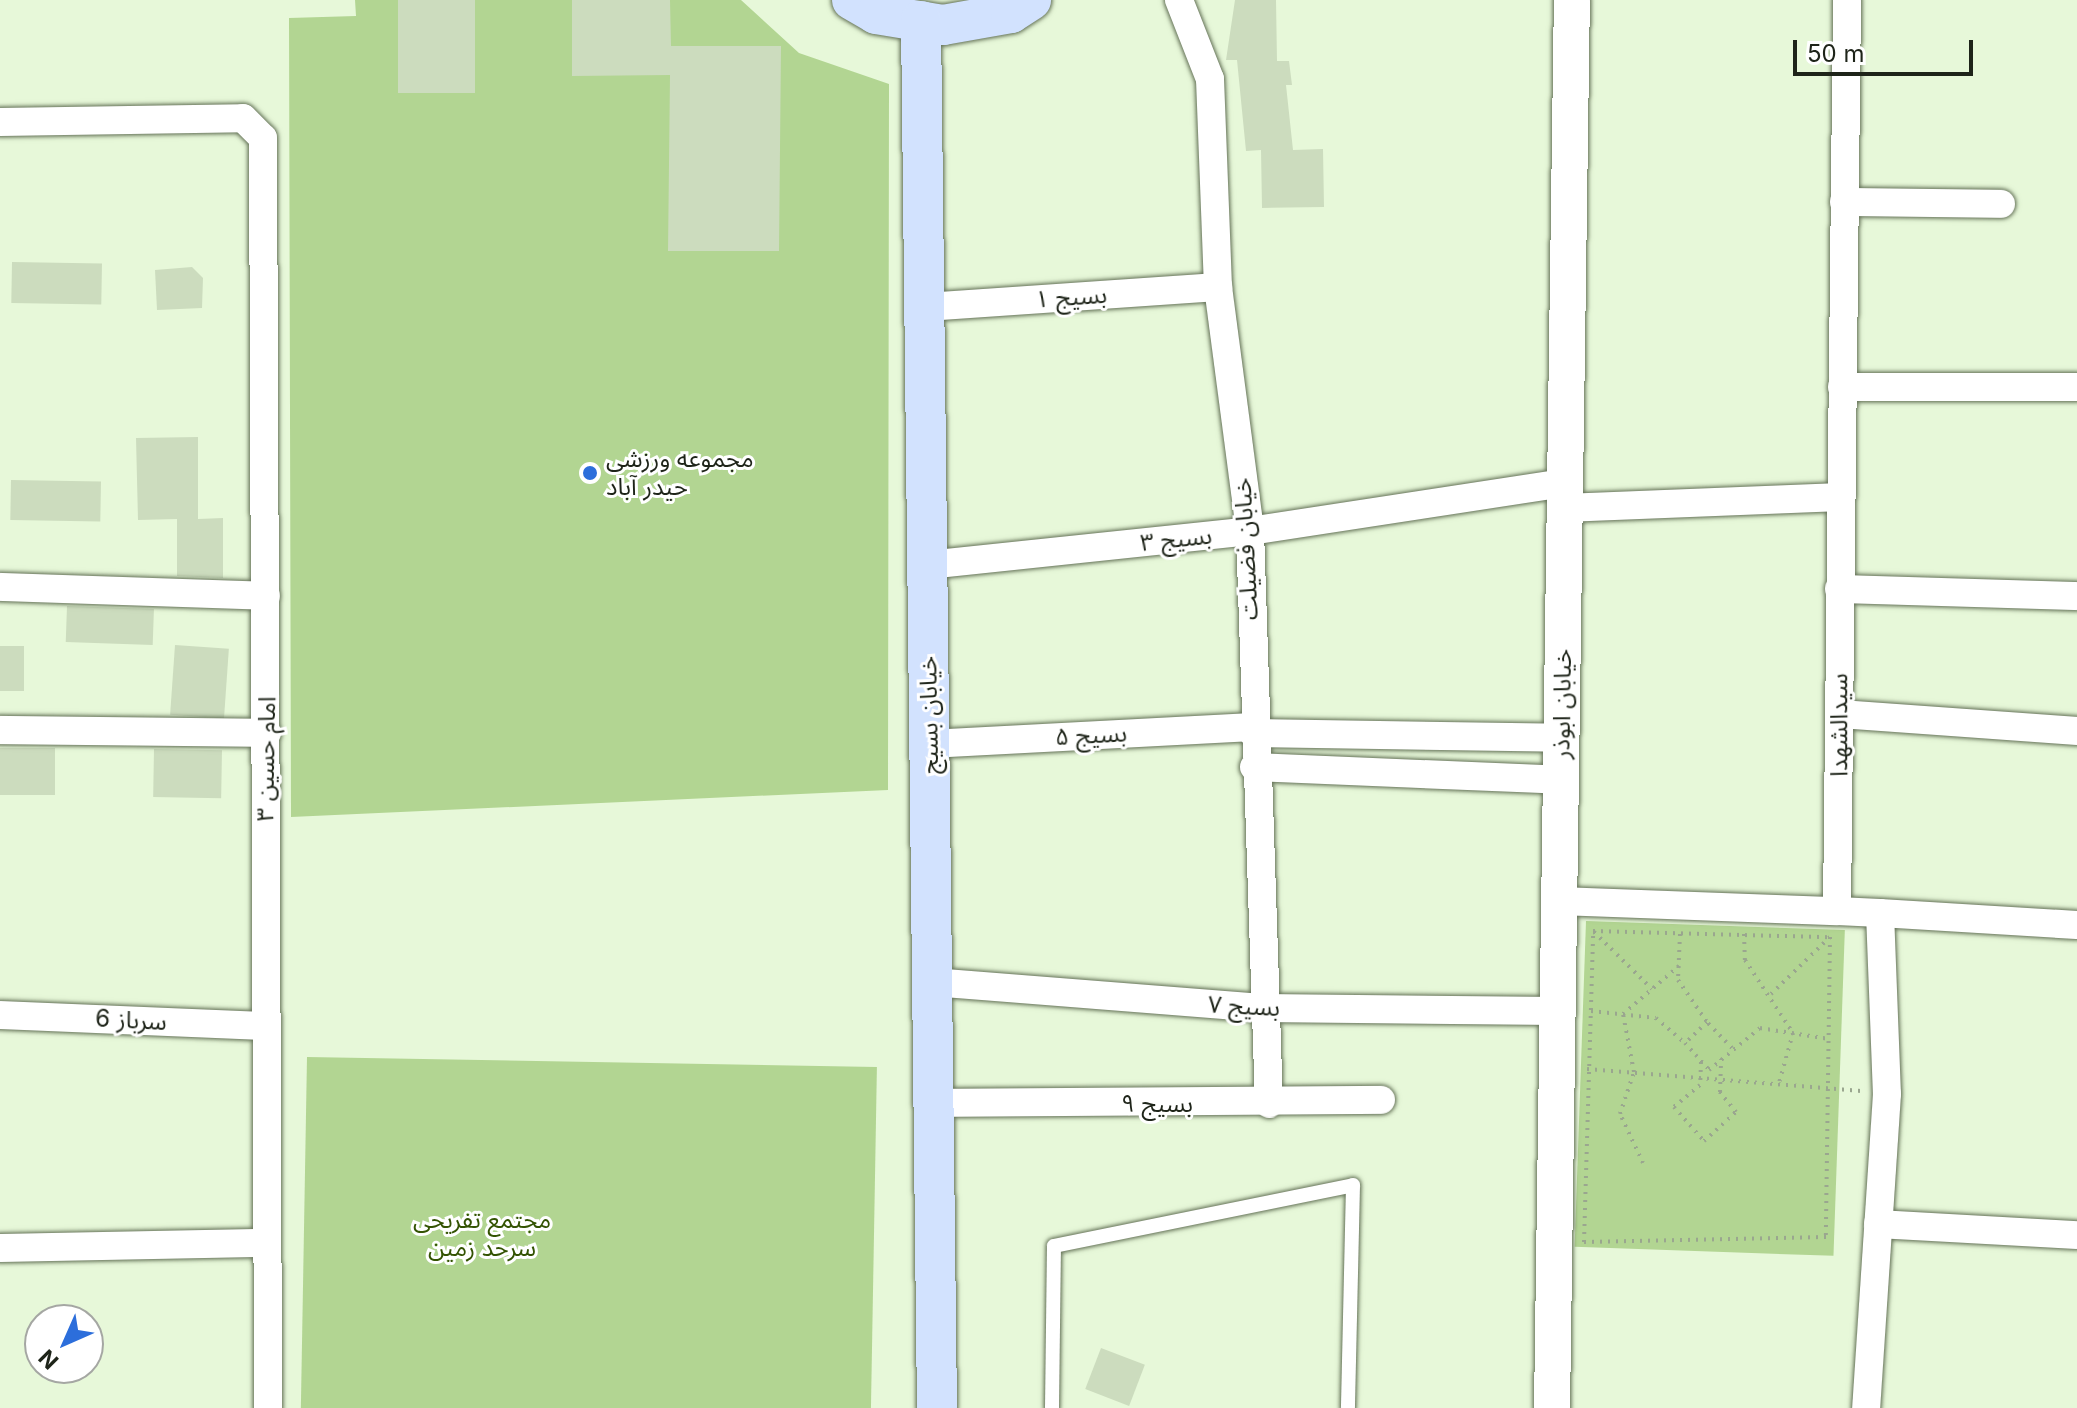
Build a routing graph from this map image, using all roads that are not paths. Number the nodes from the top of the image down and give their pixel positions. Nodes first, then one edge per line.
1 (852, 0) edge
2 (1031, 0) edge
3 (1179, 0) edge
4 (1572, 0) edge
5 (1847, 0) edge
6 (921, 21) junction
7 (0, 122) edge
8 (1844, 202) junction
9 (2001, 204) dead end
10 (1218, 287) junction
11 (925, 307) junction
12 (1842, 387) junction
13 (2077, 387) edge
14 (1565, 496) junction
15 (1840, 497) junction
16 (1250, 531) junction
17 (927, 565) junction
18 (0, 587) edge
19 (1839, 589) junction
20 (266, 596) junction
21 (2077, 596) edge
22 (1840, 714) junction
23 (0, 730) edge
24 (1253, 730) junction
25 (2077, 731) edge
26 (267, 733) junction
27 (1562, 738) junction
28 (929, 744) junction
29 (1254, 767) junction
30 (1561, 780) junction
31 (1559, 908) junction
32 (1880, 913) junction
33 (1833, 924) junction
34 (2077, 925) edge
35 (932, 982) junction
36 (1262, 1008) junction
37 (1574, 1011) junction
38 (0, 1015) edge
39 (262, 1026) junction
40 (1381, 1100) dead end
41 (933, 1103) junction
42 (1269, 1104) junction
43 (1878, 1224) junction
44 (2077, 1235) edge
45 (267, 1243) junction
46 (0, 1248) edge
47 (268, 1408) edge
48 (937, 1408) edge
49 (1052, 1408) edge
50 (1348, 1408) edge
51 (1552, 1408) edge
52 (1866, 1408) edge

1 - 6 main road
2 - 6 main road
3 - 10 street, خیابان فضیلت
4 - 14 street, خیابان ابوذر
5 - 8 street, سیدالشهدا
6 - 11 main road, خیابان بسیج
7 - 20 street, امام حسین ۳
8 - 9 street
8 - 12 street, سیدالشهدا
10 - 11 street, بسیج ۱
10 - 16 street, خیابان فضیلت
11 - 17 main road, خیابان بسیج
12 - 13 street
12 - 15 street, سیدالشهدا
14 - 15 street, بسیج ۳
14 - 16 street, بسیج ۳
14 - 27 street, خیابان ابوذر
15 - 19 street, سیدالشهدا
16 - 17 street, بسیج ۳
16 - 24 street, خیابان فضیلت
17 - 28 main road, خیابان بسیج
18 - 20 street
19 - 21 street
19 - 22 street, سیدالشهدا
20 - 26 street, امام حسین ۳
22 - 25 street
22 - 33 street, سیدالشهدا
23 - 26 street
24 - 27 street, بسیج ۵
24 - 28 street, بسیج ۵
24 - 29 street, خیابان فضیلت
26 - 39 street, امام حسین ۳
27 - 30 street, خیابان ابوذر
28 - 35 main road, خیابان بسیج
29 - 30 street
29 - 36 street, خیابان فضیلت
30 - 31 street, خیابان ابوذر
31 - 33 street
31 - 37 street, خیابان ابوذر
32 - 33 street
32 - 34 street
32 - 43 street
35 - 36 street, بسیج ۷
35 - 41 main road, خیابان بسیج
36 - 37 street, بسیج ۷
36 - 42 street, خیابان فضیلت
37 - 51 street, خیابان ابوذر
38 - 39 street, سرباز 6
39 - 45 street, امام حسین ۳
40 - 42 street, بسیج ۹
41 - 42 street, بسیج ۹
41 - 48 main road, خیابان بسیج
43 - 44 street
43 - 52 street
45 - 46 street
45 - 47 street, امام حسین ۳
49 - 50 lane

